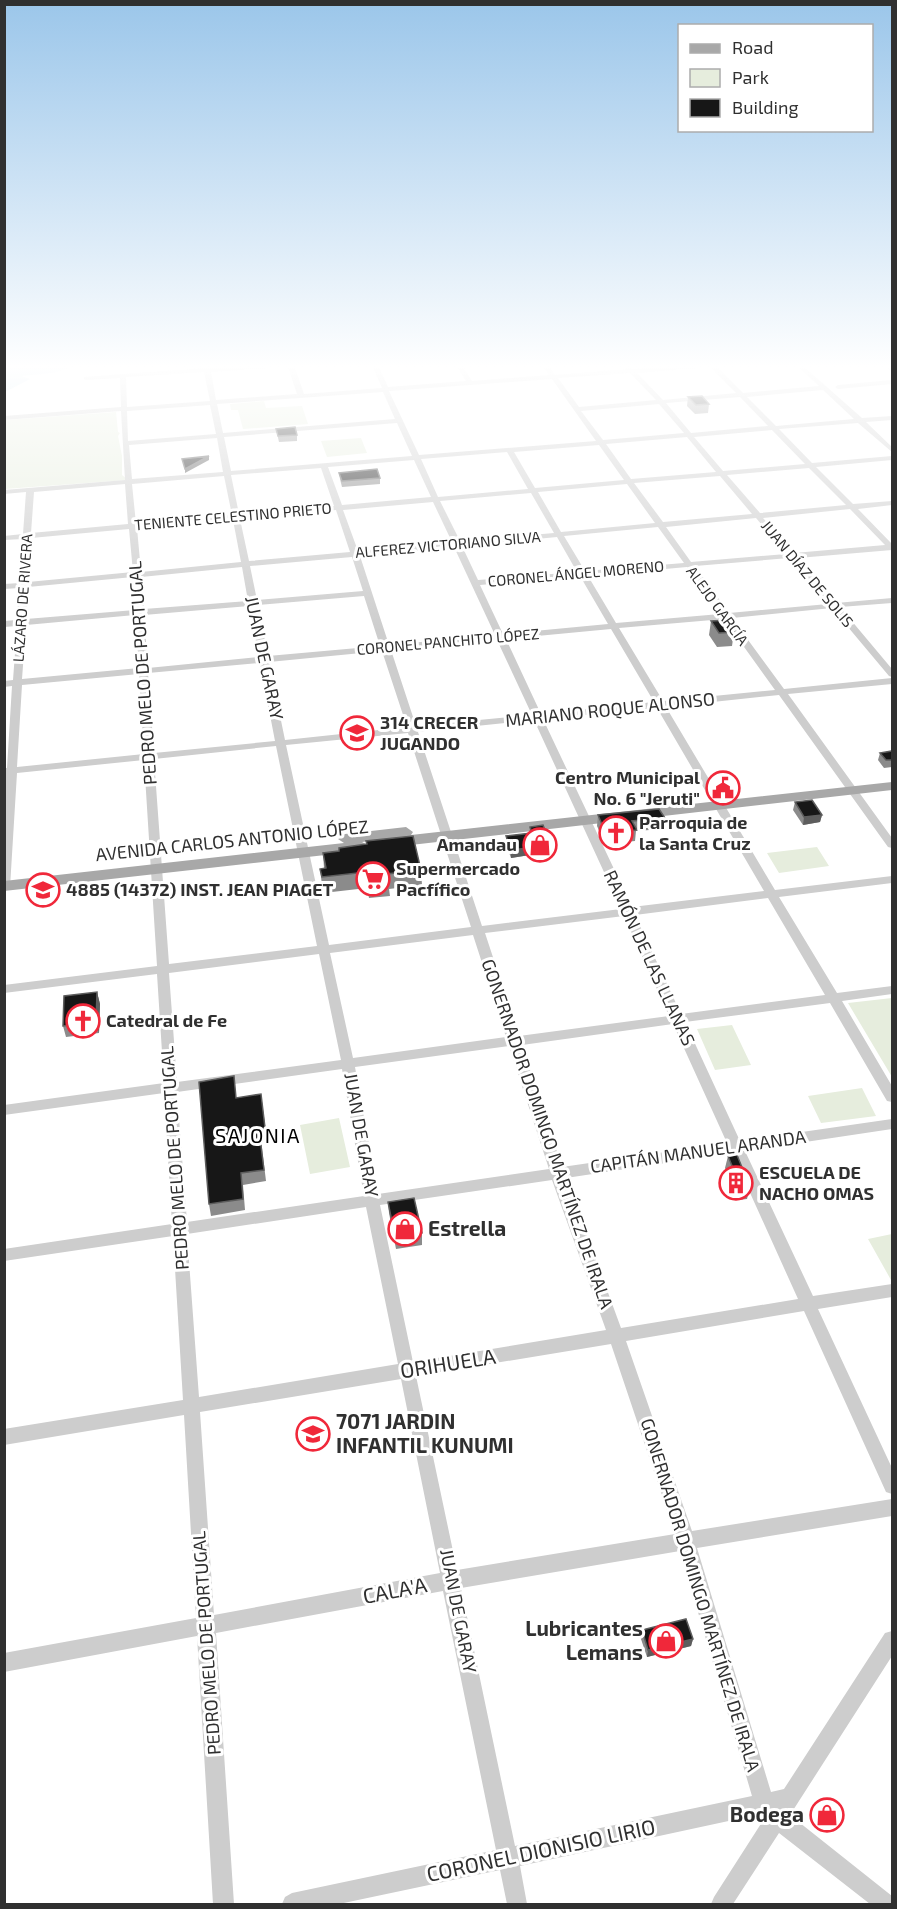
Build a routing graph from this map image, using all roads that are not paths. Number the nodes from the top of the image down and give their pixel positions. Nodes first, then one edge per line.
1 (126, 454) edge
2 (223, 454) edge
3 (414, 454) edge
4 (461, 454) edge
5 (512, 454) edge
6 (608, 454) edge
7 (705, 454) edge
8 (799, 454) edge
9 (416, 458) junction
10 (892, 458) edge
11 (809, 465) junction
12 (324, 466) junction
13 (722, 473) junction
14 (227, 474) junction
15 (129, 482) junction
16 (629, 483) junction
17 (30, 490) junction
18 (534, 490) junction
19 (4, 492) edge
20 (436, 500) junction
21 (892, 503) edge
22 (852, 507) junction
23 (338, 508) junction
24 (758, 516) junction
25 (237, 517) junction
26 (659, 525) junction
27 (132, 526) junction
28 (558, 535) junction
29 (27, 536) junction
30 (4, 538) edge
31 (457, 545) junction
32 (892, 547) edge
33 (355, 554) junction
34 (792, 555) junction
35 (245, 564) junction
36 (688, 565) junction
37 (581, 574) junction
38 (137, 575) junction
39 (475, 583) junction
40 (24, 585) junction
41 (4, 587) edge
42 (367, 593) junction
43 (892, 600) edge
44 (253, 603) junction
45 (834, 606) junction
46 (139, 611) junction
47 (725, 616) junction
48 (22, 622) junction
49 (4, 624) edge
50 (613, 626) junction
51 (500, 637) junction
52 (385, 647) junction
53 (264, 659) junction
54 (143, 671) junction
55 (892, 674) edge
56 (892, 681) edge
57 (18, 683) junction
58 (4, 684) edge
59 (780, 692) junction
60 (659, 705) junction
61 (537, 717) junction
62 (413, 730) junction
63 (282, 743) junction
64 (148, 756) junction
65 (8, 770) edge
66 (892, 778) edge
67 (892, 786) edge
68 (849, 787) junction
69 (716, 801) junction
70 (583, 817) junction
71 (444, 832) junction
72 (892, 845) edge
73 (303, 848) junction
74 (155, 865) junction
75 (5, 877) edge
76 (892, 879) edge
77 (4, 886) edge
78 (772, 894) junction
79 (630, 914) junction
80 (478, 932) junction
81 (323, 951) junction
82 (162, 970) junction
83 (4, 990) edge
84 (892, 990) edge
85 (834, 998) junction
86 (678, 1019) junction
87 (513, 1041) junction
88 (348, 1064) junction
89 (170, 1088) junction
90 (892, 1097) edge
91 (4, 1110) edge
92 (892, 1124) edge
93 (734, 1147) junction
94 (557, 1173) junction
95 (372, 1201) junction
96 (179, 1229) junction
97 (4, 1255) edge
98 (892, 1290) edge
99 (809, 1304) junction
100 (616, 1336) junction
101 (409, 1371) junction
102 (191, 1407) junction
103 (4, 1437) edge
104 (892, 1486) edge
105 (892, 1507) edge
106 (686, 1541) junction
107 (452, 1580) junction
108 (206, 1626) junction
109 (892, 1640) edge
110 (4, 1663) edge
111 (771, 1811) junction
112 (508, 1858) junction
113 (224, 1905) edge
114 (292, 1905) edge
115 (518, 1905) edge
116 (722, 1905) edge
117 (886, 1905) edge

1 - 15 street, PEDRO MELO DE PORTUGAL
2 - 14 street, JUAN DE GARAY
3 - 9 street, RAMÓN DE LAS LLANAS
4 - 9 street
5 - 18 street
6 - 16 street, ALEJO GARCÍA
7 - 13 street, JUAN DÍAZ DE SOLIS
8 - 11 street
9 - 12 street
9 - 20 street, RAMÓN DE LAS LLANAS
10 - 11 street, TENIENTE CELESTINO PRIETO
11 - 13 street, TENIENTE CELESTINO PRIETO
11 - 22 street
12 - 14 street
12 - 23 street, GONERNADOR DOMINGO MARTÍNEZ DE IRALA
13 - 16 street, TENIENTE CELESTINO PRIETO
13 - 24 street, JUAN DÍAZ DE SOLIS
14 - 15 street
14 - 25 street, JUAN DE GARAY
15 - 17 street
15 - 27 street, PEDRO MELO DE PORTUGAL
16 - 18 street, TENIENTE CELESTINO PRIETO
16 - 26 street, ALEJO GARCÍA
17 - 19 street
17 - 29 street, LÁZARO DE RIVERA
18 - 20 street, TENIENTE CELESTINO PRIETO
18 - 28 street
20 - 23 street, TENIENTE CELESTINO PRIETO
20 - 31 street, RAMÓN DE LAS LLANAS
21 - 22 street, ALFEREZ VICTORIANO SILVA
22 - 24 street, ALFEREZ VICTORIANO SILVA
22 - 32 street
23 - 25 street, TENIENTE CELESTINO PRIETO
23 - 33 street, GONERNADOR DOMINGO MARTÍNEZ DE IRALA
24 - 26 street, ALFEREZ VICTORIANO SILVA
24 - 34 street, JUAN DÍAZ DE SOLIS
25 - 27 street, TENIENTE CELESTINO PRIETO
25 - 35 street, JUAN DE GARAY
26 - 28 street, ALFEREZ VICTORIANO SILVA
26 - 36 street, ALEJO GARCÍA
27 - 29 street, TENIENTE CELESTINO PRIETO
27 - 38 street, PEDRO MELO DE PORTUGAL
28 - 31 street, ALFEREZ VICTORIANO SILVA
28 - 37 street
29 - 30 street, TENIENTE CELESTINO PRIETO
29 - 40 street, LÁZARO DE RIVERA
31 - 33 street, ALFEREZ VICTORIANO SILVA
31 - 39 street, RAMÓN DE LAS LLANAS
32 - 34 street, CORONEL ÁNGEL MORENO
33 - 35 street, ALFEREZ VICTORIANO SILVA
33 - 42 street, GONERNADOR DOMINGO MARTÍNEZ DE IRALA
34 - 36 street, CORONEL ÁNGEL MORENO
34 - 45 street, JUAN DÍAZ DE SOLIS
35 - 38 street, ALFEREZ VICTORIANO SILVA
35 - 44 street, JUAN DE GARAY
36 - 37 street, CORONEL ÁNGEL MORENO
36 - 47 street, ALEJO GARCÍA
37 - 39 street, CORONEL ÁNGEL MORENO
37 - 50 street
38 - 40 street, ALFEREZ VICTORIANO SILVA
38 - 46 street, PEDRO MELO DE PORTUGAL
39 - 51 street, RAMÓN DE LAS LLANAS
40 - 41 street, ALFEREZ VICTORIANO SILVA
40 - 48 street, LÁZARO DE RIVERA
42 - 44 street
42 - 52 street, GONERNADOR DOMINGO MARTÍNEZ DE IRALA
43 - 45 street, CORONEL PANCHITO LÓPEZ
44 - 46 street
44 - 53 street, JUAN DE GARAY
45 - 47 street, CORONEL PANCHITO LÓPEZ
45 - 55 street, JUAN DÍAZ DE SOLIS
46 - 48 street
46 - 54 street, PEDRO MELO DE PORTUGAL
47 - 50 street, CORONEL PANCHITO LÓPEZ
47 - 59 street, ALEJO GARCÍA
48 - 49 street
48 - 57 street, LÁZARO DE RIVERA
50 - 51 street, CORONEL PANCHITO LÓPEZ
50 - 60 street
51 - 52 street, CORONEL PANCHITO LÓPEZ
51 - 61 street, RAMÓN DE LAS LLANAS
52 - 53 street, CORONEL PANCHITO LÓPEZ
52 - 62 street, GONERNADOR DOMINGO MARTÍNEZ DE IRALA
53 - 54 street, CORONEL PANCHITO LÓPEZ
53 - 63 street, JUAN DE GARAY
54 - 57 street, CORONEL PANCHITO LÓPEZ
54 - 64 street, PEDRO MELO DE PORTUGAL
56 - 59 street, MARIANO ROQUE ALONSO
57 - 58 street, CORONEL PANCHITO LÓPEZ
57 - 65 street, LÁZARO DE RIVERA
59 - 60 street, MARIANO ROQUE ALONSO
59 - 68 street, ALEJO GARCÍA
60 - 61 street, MARIANO ROQUE ALONSO
60 - 69 street
61 - 62 street, MARIANO ROQUE ALONSO
61 - 70 street, RAMÓN DE LAS LLANAS
62 - 63 street, MARIANO ROQUE ALONSO
62 - 71 street, GONERNADOR DOMINGO MARTÍNEZ DE IRALA
63 - 64 street, MARIANO ROQUE ALONSO
63 - 73 street, JUAN DE GARAY
64 - 65 street, MARIANO ROQUE ALONSO
64 - 74 street, PEDRO MELO DE PORTUGAL
65 - 75 street, LÁZARO DE RIVERA
66 - 68 main road, AVENIDA CARLOS ANTONIO LÓPEZ
67 - 68 main road, AVENIDA CARLOS ANTONIO LÓPEZ
68 - 69 main road, AVENIDA CARLOS ANTONIO LÓPEZ
68 - 72 street, ALEJO GARCÍA
69 - 70 main road, AVENIDA CARLOS ANTONIO LÓPEZ
69 - 78 street
70 - 71 main road, AVENIDA CARLOS ANTONIO LÓPEZ
70 - 79 street, RAMÓN DE LAS LLANAS
71 - 73 main road, AVENIDA CARLOS ANTONIO LÓPEZ
71 - 80 street, GONERNADOR DOMINGO MARTÍNEZ DE IRALA
73 - 74 main road, AVENIDA CARLOS ANTONIO LÓPEZ
73 - 81 street, JUAN DE GARAY
74 - 75 main road, AVENIDA CARLOS ANTONIO LÓPEZ
74 - 77 main road, AVENIDA CARLOS ANTONIO LÓPEZ
74 - 82 street, PEDRO MELO DE PORTUGAL
75 - 77 street, LÁZARO DE RIVERA
76 - 78 street
78 - 79 street
78 - 85 street
79 - 80 street
79 - 86 street, RAMÓN DE LAS LLANAS
80 - 81 street
80 - 87 street, GONERNADOR DOMINGO MARTÍNEZ DE IRALA
81 - 82 street
81 - 88 street, JUAN DE GARAY
82 - 83 street
82 - 89 street, PEDRO MELO DE PORTUGAL
84 - 85 street
85 - 86 street
85 - 90 street
86 - 87 street
86 - 93 street, RAMÓN DE LAS LLANAS
87 - 88 street
87 - 94 street, GONERNADOR DOMINGO MARTÍNEZ DE IRALA
88 - 89 street
88 - 95 street, JUAN DE GARAY
89 - 91 street
89 - 96 street, PEDRO MELO DE PORTUGAL
92 - 93 street, CAPITÁN MANUEL ARANDA
93 - 94 street, CAPITÁN MANUEL ARANDA
93 - 99 street, RAMÓN DE LAS LLANAS
94 - 95 street, CAPITÁN MANUEL ARANDA
94 - 100 street, GONERNADOR DOMINGO MARTÍNEZ DE IRALA
95 - 96 street, CAPITÁN MANUEL ARANDA
95 - 101 street, JUAN DE GARAY
96 - 97 street, CAPITÁN MANUEL ARANDA
96 - 102 street, PEDRO MELO DE PORTUGAL
98 - 99 street, ORIHUELA
99 - 100 street, ORIHUELA
99 - 104 street, RAMÓN DE LAS LLANAS
100 - 101 street, ORIHUELA
100 - 106 street, GONERNADOR DOMINGO MARTÍNEZ DE IRALA
101 - 102 street, ORIHUELA
101 - 107 street, JUAN DE GARAY
102 - 103 street, ORIHUELA
102 - 108 street, PEDRO MELO DE PORTUGAL
105 - 106 street, CALA'A
106 - 107 street, CALA'A
106 - 111 street, GONERNADOR DOMINGO MARTÍNEZ DE IRALA
107 - 108 street, CALA'A
107 - 112 street, JUAN DE GARAY
108 - 110 street, CALA'A
108 - 113 street, PEDRO MELO DE PORTUGAL
109 - 111 street, CORONEL DIONISIO LIRIO
111 - 112 street, CORONEL DIONISIO LIRIO
111 - 116 street
111 - 117 street
112 - 114 street, CORONEL DIONISIO LIRIO
112 - 115 street, JUAN DE GARAY

